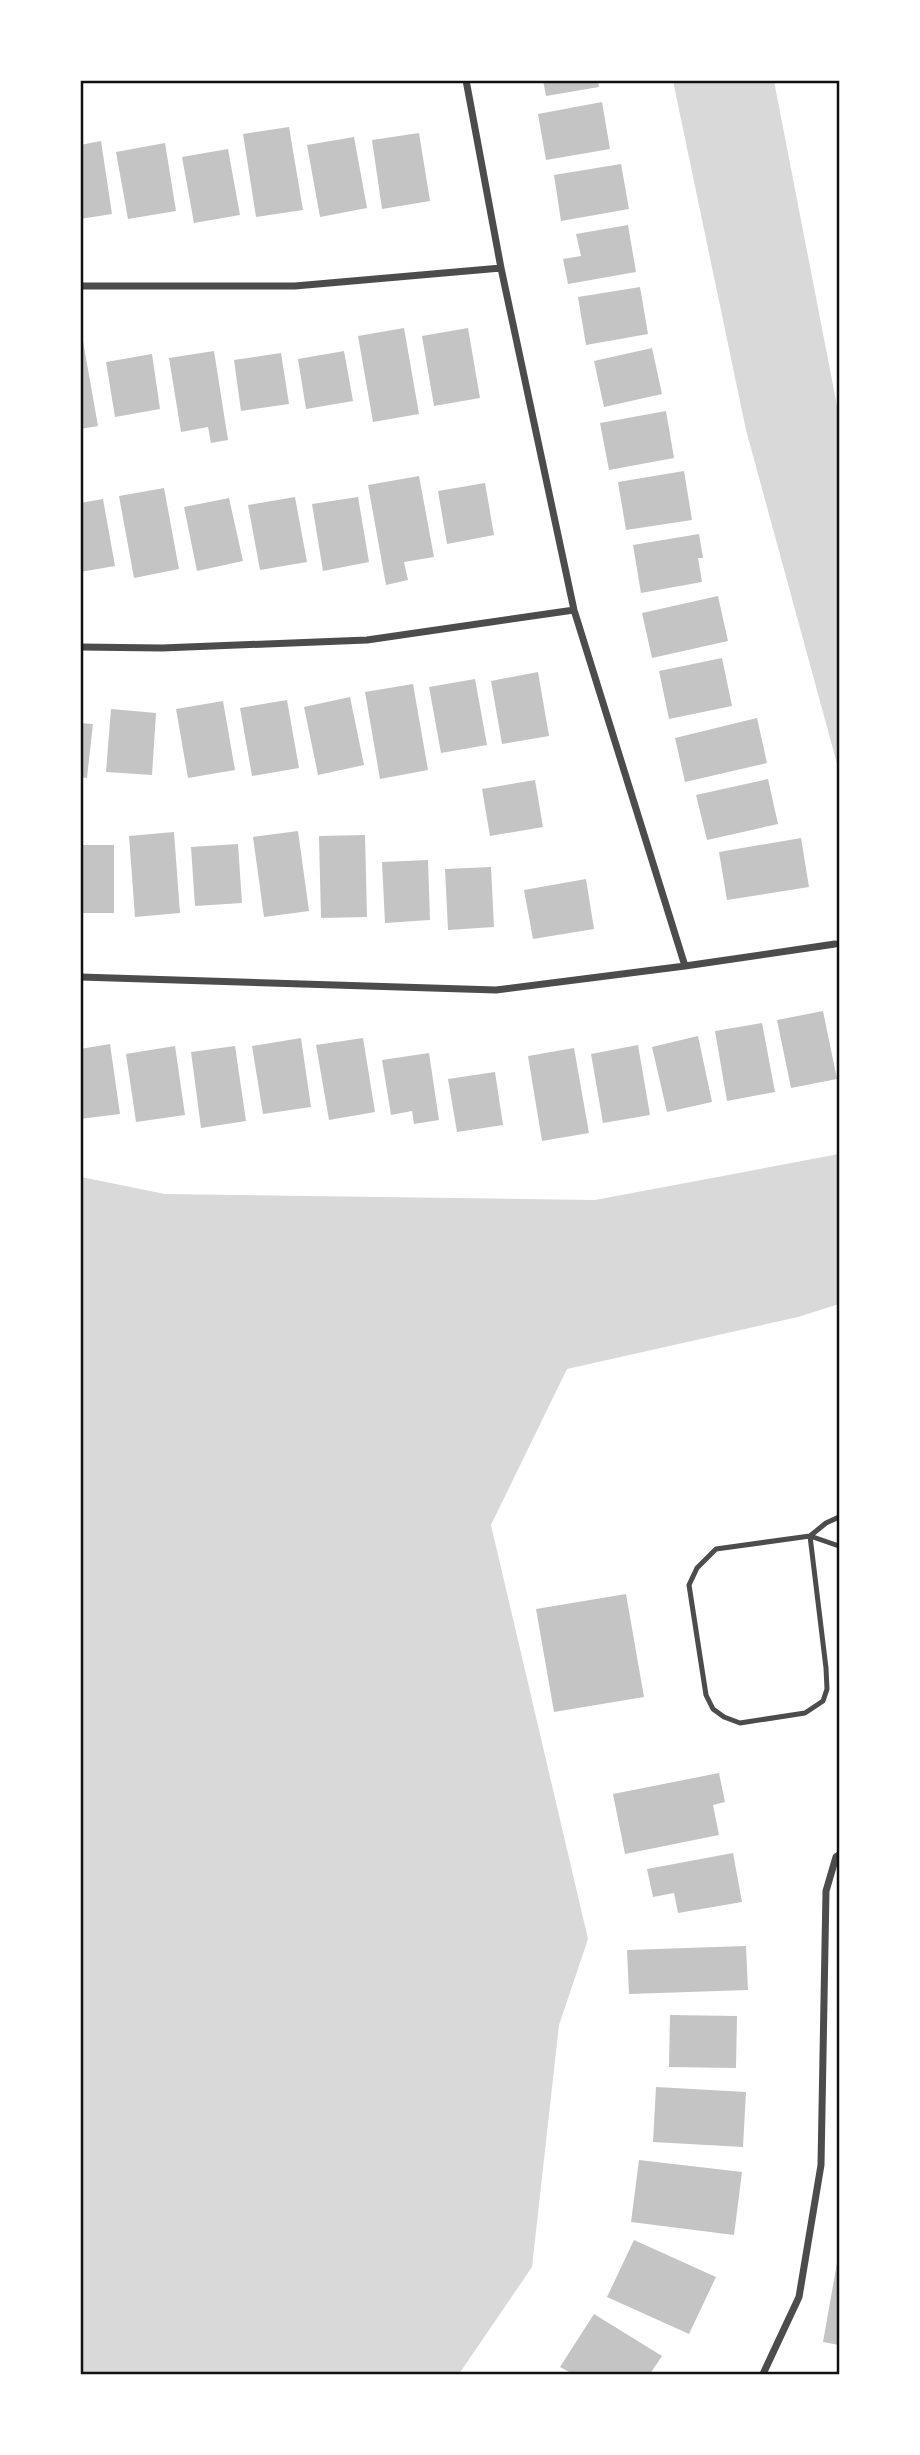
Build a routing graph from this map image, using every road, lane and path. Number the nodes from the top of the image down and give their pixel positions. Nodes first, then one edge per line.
1 (467, 80) edge
2 (501, 268) junction
3 (80, 286) edge
4 (574, 610) junction
5 (80, 647) edge
6 (835, 944) dead end
7 (685, 966) junction
8 (80, 977) edge
9 (839, 1517) edge
10 (810, 1536) junction
11 (839, 1546) edge
12 (839, 1856) edge
13 (763, 2375) edge

1 - 2 street
2 - 3 street
2 - 4 street
4 - 5 street
4 - 7 street
6 - 7 street
7 - 8 street
9 - 10 lane
10 - 10 lane
10 - 11 lane
12 - 13 street

